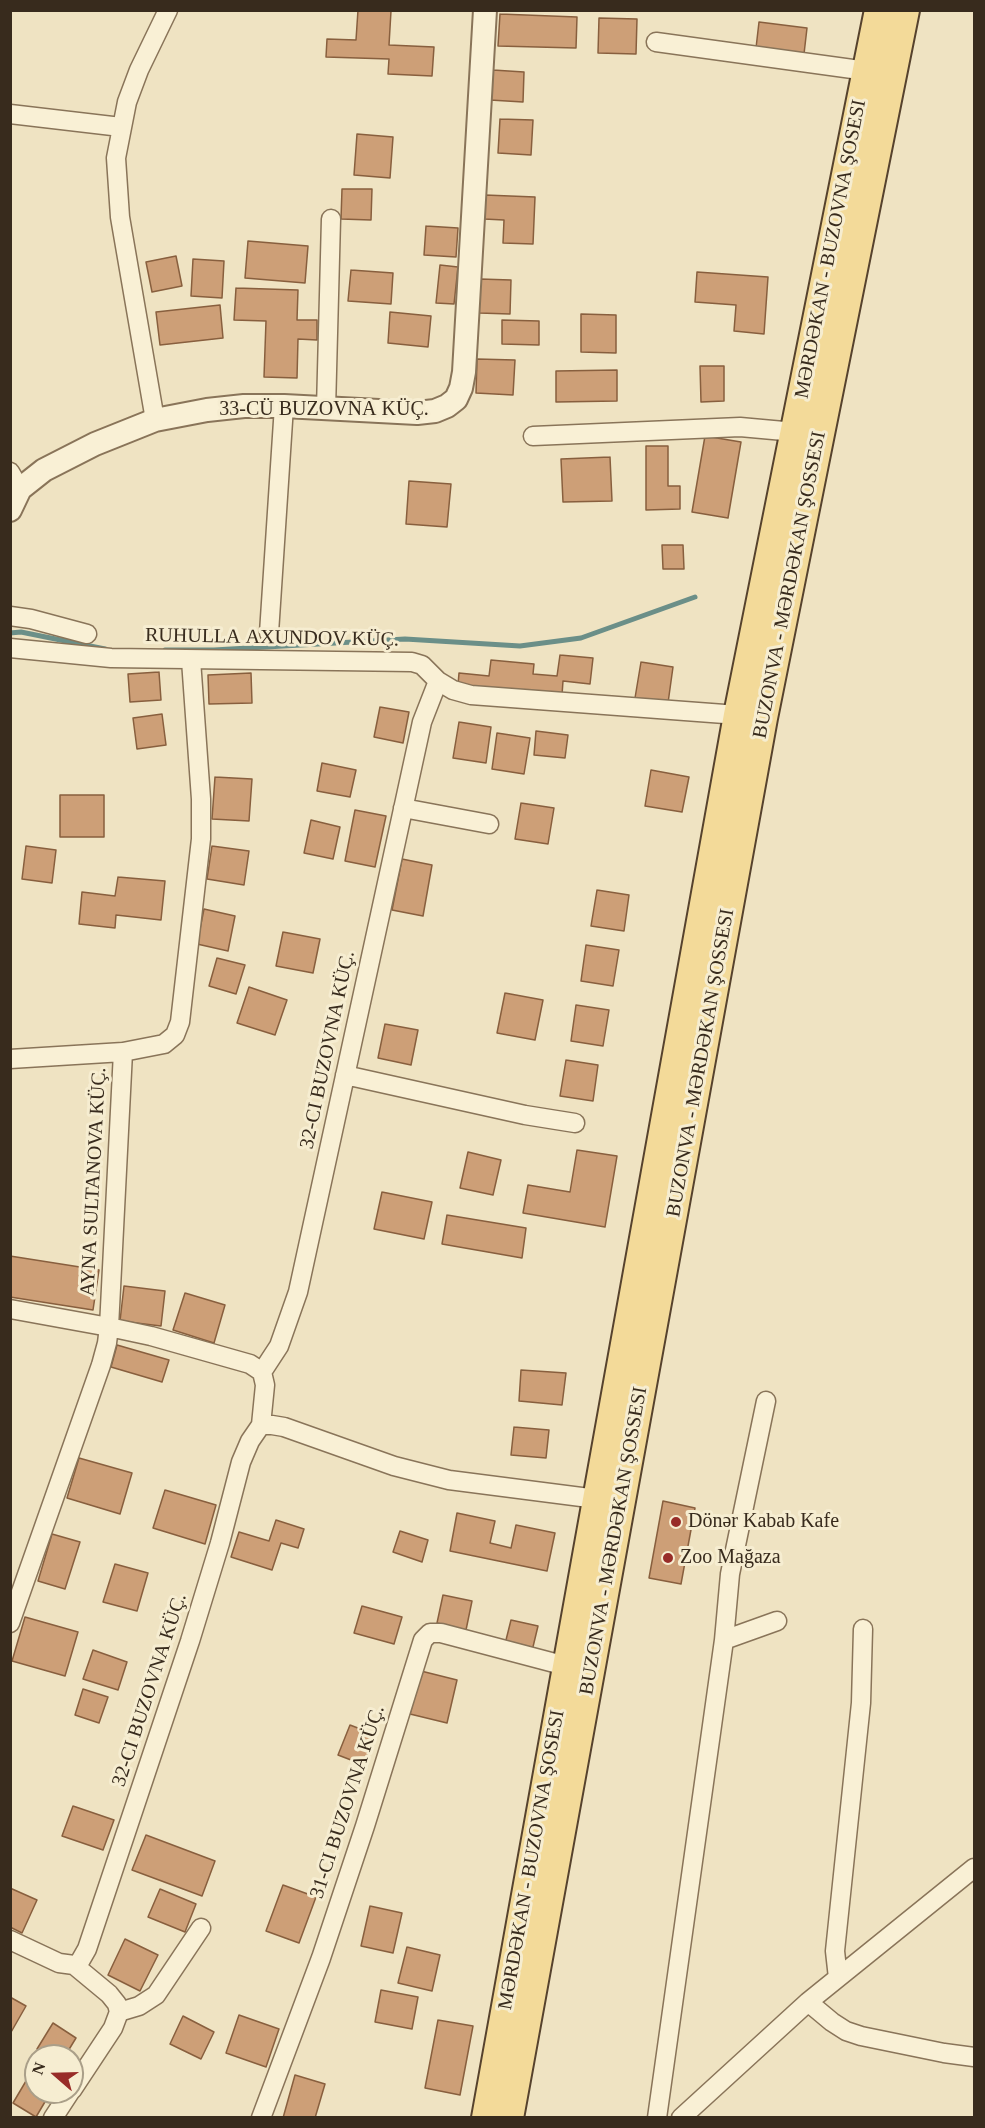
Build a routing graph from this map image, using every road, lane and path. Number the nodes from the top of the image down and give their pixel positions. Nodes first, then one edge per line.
1 (168, 10) edge
2 (485, 10) edge
3 (879, 10) edge
4 (905, 10) edge
5 (656, 42) dead end
6 (867, 71) junction
7 (10, 114) edge
8 (121, 127) junction
9 (331, 219) dead end
10 (284, 406) junction
11 (326, 409) junction
12 (155, 420) junction
13 (795, 432) junction
14 (533, 436) dead end
15 (15, 481) edge
16 (10, 510) edge
17 (10, 616) edge
18 (268, 633) dead end
19 (87, 634) dead end
20 (10, 648) edge
21 (191, 660) junction
22 (438, 681) junction
23 (738, 715) junction
24 (403, 808) junction
25 (489, 824) dead end
26 (123, 1052) junction
27 (10, 1059) edge
28 (345, 1075) junction
29 (575, 1123) dead end
30 (10, 1309) edge
31 (110, 1327) junction
32 (262, 1372) junction
33 (766, 1401) dead end
34 (261, 1425) junction
35 (597, 1499) junction
36 (777, 1621) dead end
37 (10, 1623) edge
38 (863, 1629) dead end
39 (724, 1640) junction
40 (566, 1666) junction
41 (975, 1868) edge
42 (201, 1928) dead end
43 (10, 1940) edge
44 (74, 1965) junction
45 (838, 1978) junction
46 (808, 2002) junction
47 (119, 2012) junction
48 (975, 2057) edge
49 (84, 2072) edge
50 (62, 2104) edge
51 (685, 2116) edge
52 (53, 2118) edge
53 (261, 2118) edge
54 (486, 2118) edge
55 (509, 2118) edge
56 (657, 2118) edge

1 - 8 street
2 - 11 street, 33-CÜ BUZOVNA KÜÇ.
3 - 6 main road, MƏRDƏKAN - BUZOVNA ŞOSESI
4 - 55 main road, BUZONVA - MƏRDƏKAN ŞOSSESI
5 - 6 street
6 - 13 main road, MƏRDƏKAN - BUZOVNA ŞOSESI
7 - 8 street
8 - 12 street
9 - 11 street
10 - 11 street, 33-CÜ BUZOVNA KÜÇ.
10 - 12 street, 33-CÜ BUZOVNA KÜÇ.
10 - 18 street
12 - 15 street, 33-CÜ BUZOVNA KÜÇ.
13 - 14 street
13 - 23 main road, MƏRDƏKAN - BUZOVNA ŞOSESI
15 - 16 street, 33-CÜ BUZOVNA KÜÇ.
17 - 19 street
20 - 21 street, RUHULLA AXUNDOV KÜÇ.
21 - 22 street, RUHULLA AXUNDOV KÜÇ.
21 - 26 street, AYNA SULTANOVA KÜÇ.
22 - 23 street, RUHULLA AXUNDOV KÜÇ.
22 - 24 street, 32-CI BUZOVNA KÜÇ.
23 - 35 main road, MƏRDƏKAN - BUZOVNA ŞOSESI
24 - 25 street
24 - 28 street, 32-CI BUZOVNA KÜÇ.
26 - 27 street
26 - 31 street, AYNA SULTANOVA KÜÇ.
28 - 29 street
28 - 32 street, 32-CI BUZOVNA KÜÇ.
30 - 31 street
31 - 32 street
31 - 37 street, AYNA SULTANOVA KÜÇ.
32 - 34 street, 32-CI BUZOVNA KÜÇ.
33 - 39 street
34 - 35 street
34 - 44 street, 32-CI BUZOVNA KÜÇ.
35 - 40 main road, MƏRDƏKAN - BUZOVNA ŞOSESI
36 - 39 street
38 - 45 street
39 - 56 street
40 - 53 street, 31-CI BUZOVNA KÜÇ.
40 - 54 main road, MƏRDƏKAN - BUZOVNA ŞOSESI
41 - 45 street
42 - 47 street
43 - 44 street
44 - 47 street
45 - 46 street
46 - 48 street
46 - 51 street
47 - 49 street
50 - 52 street

